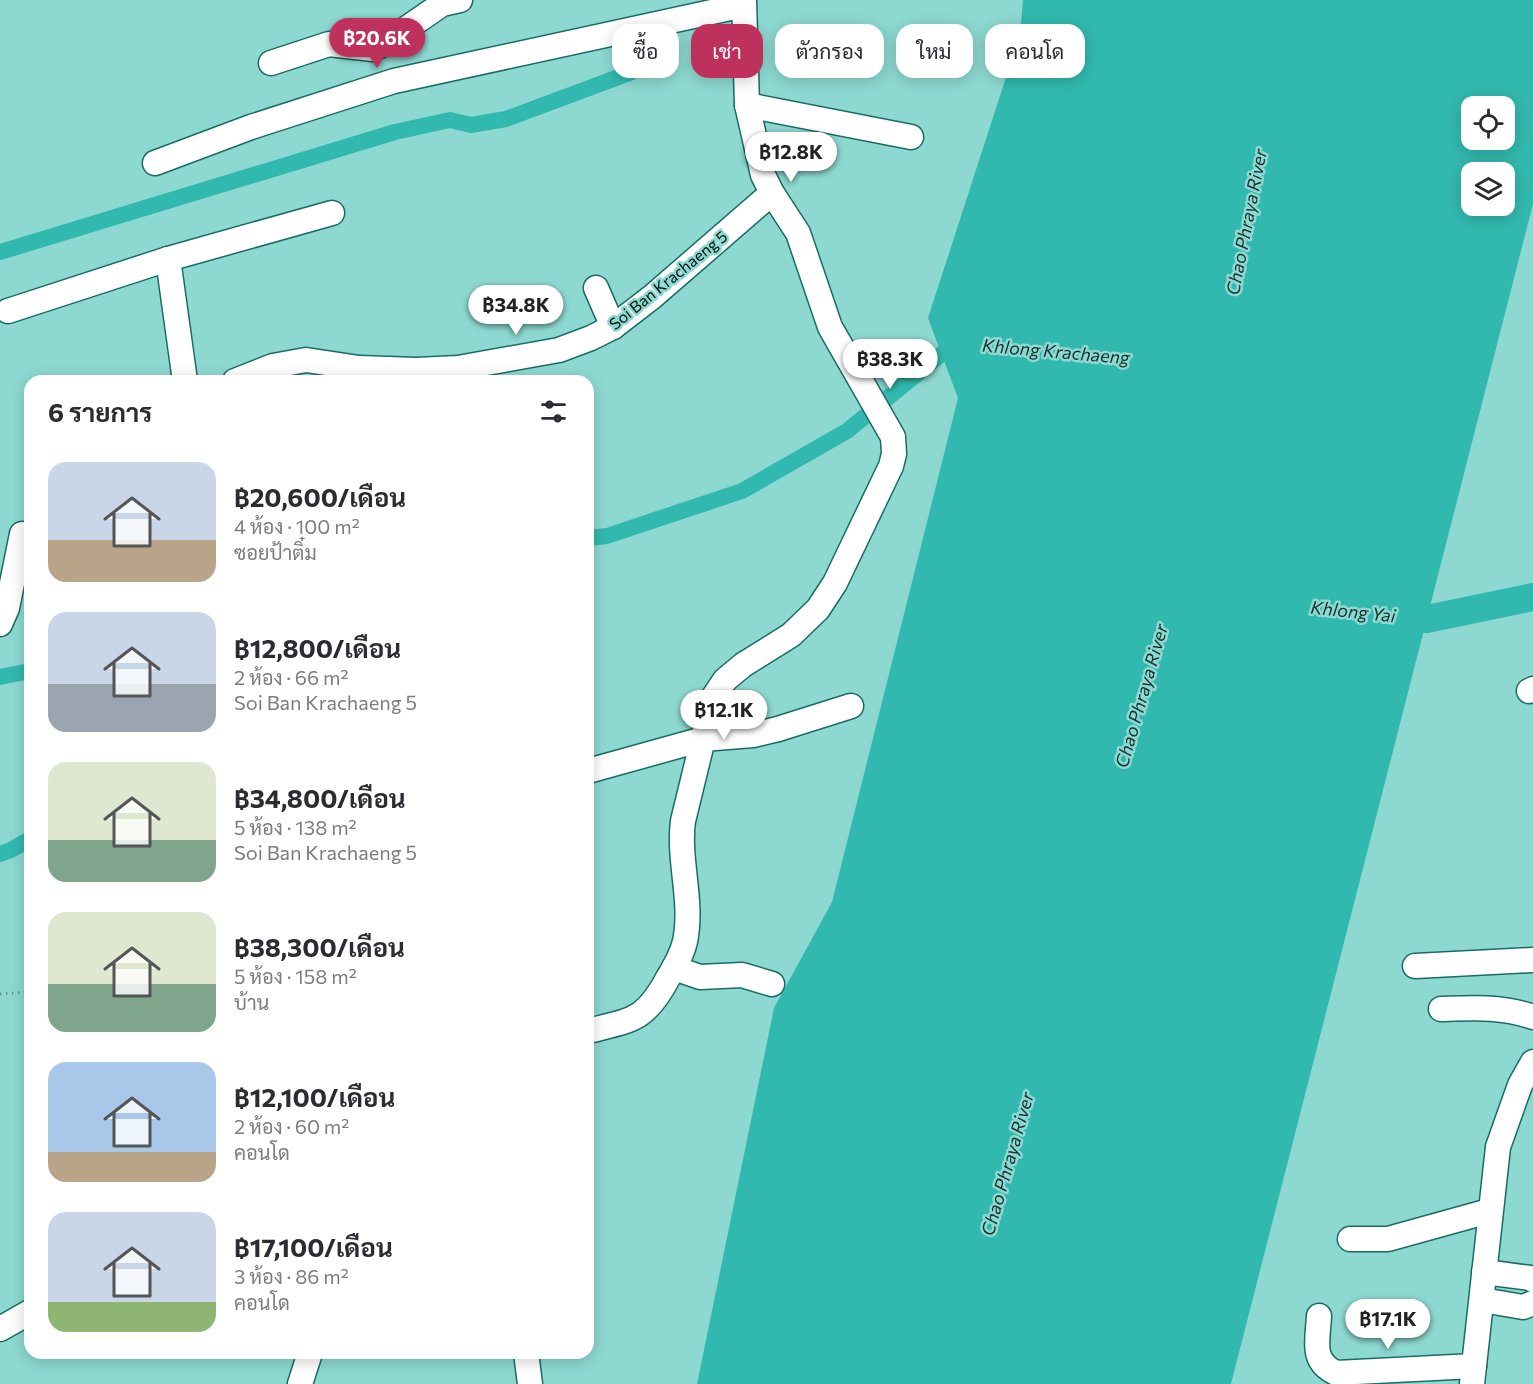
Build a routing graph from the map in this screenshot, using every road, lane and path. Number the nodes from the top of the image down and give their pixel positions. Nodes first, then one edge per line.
1 (460, 0) edge
2 (744, 3) edge
3 (271, 63) dead end
4 (747, 105) junction
5 (911, 137) dead end
6 (155, 163) dead end
7 (772, 193) junction
8 (332, 213) dead end
9 (168, 259) junction
10 (596, 288) dead end
11 (8, 311) dead end
12 (613, 327) junction
13 (460, 374) edge
14 (184, 375) edge
15 (251, 375) edge
16 (17, 534) edge
17 (0, 624) edge
18 (851, 706) dead end
19 (703, 739) junction
20 (594, 769) edge
21 (1533, 960) edge
22 (1415, 966) dead end
23 (674, 968) junction
24 (772, 984) dead end
25 (24, 992) edge
26 (0, 994) edge
27 (1441, 1009) dead end
28 (1533, 1017) edge
29 (594, 1029) edge
30 (1533, 1062) edge
31 (1489, 1211) junction
32 (1350, 1239) dead end
33 (1484, 1272) junction
34 (1533, 1280) edge
35 (1482, 1300) junction
36 (1533, 1303) edge
37 (24, 1315) edge
38 (1319, 1316) dead end
39 (0, 1329) edge
40 (308, 1359) edge
41 (527, 1359) edge
42 (1473, 1375) edge
43 (1397, 1377) edge
44 (300, 1384) edge
45 (530, 1384) edge

1 - 3 street
2 - 4 street
2 - 6 street
4 - 5 street
4 - 7 street
7 - 12 street, Soi Ban Krachaeng 5
7 - 19 street
8 - 9 street
9 - 11 street
9 - 14 street
10 - 12 street
12 - 13 street, Soi Ban Krachaeng 5
13 - 15 street, Soi Ban Krachaeng 5
16 - 17 street
18 - 19 street
19 - 20 street
19 - 23 street
21 - 22 street
23 - 24 street
23 - 29 street
25 - 26 path
27 - 28 street
30 - 31 street
31 - 32 street
31 - 33 street
33 - 34 street
33 - 35 street
35 - 36 street
35 - 42 street
37 - 39 street
38 - 43 street
40 - 44 street
41 - 45 street
42 - 43 street

